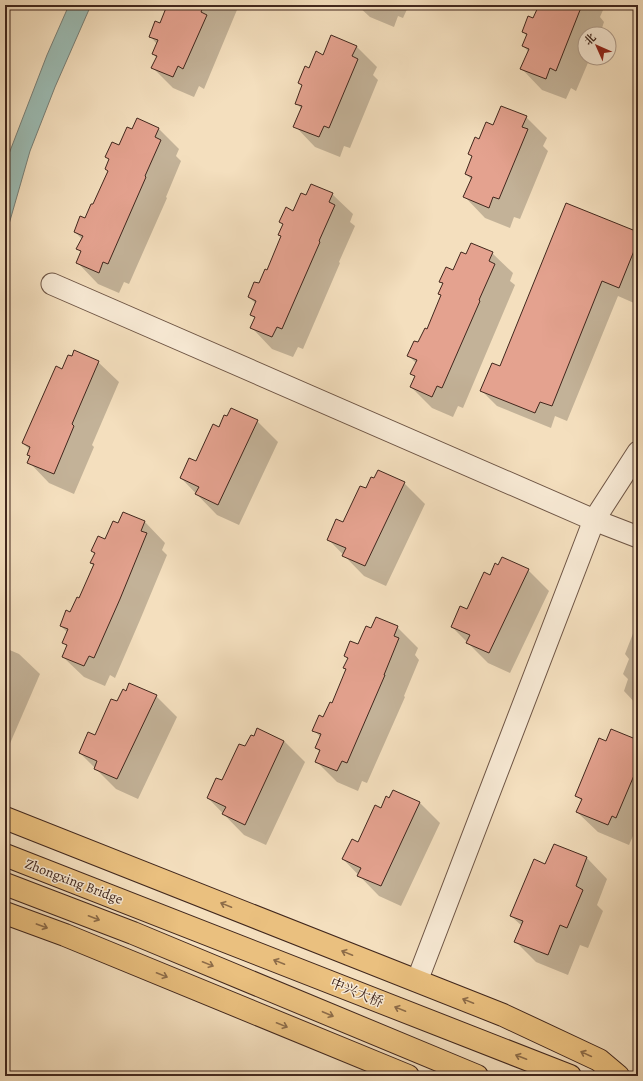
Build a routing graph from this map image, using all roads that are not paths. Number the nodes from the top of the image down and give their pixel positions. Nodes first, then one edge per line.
1 (52, 284) dead end
2 (638, 452) edge
3 (594, 520) junction
4 (638, 537) edge
5 (5, 818) edge
6 (5, 854) edge
7 (5, 884) edge
8 (143, 908) joint
9 (5, 913) edge
10 (417, 981) junction
11 (408, 1076) edge
12 (477, 1076) edge
13 (570, 1076) edge
14 (618, 1076) edge

1 - 3 street
2 - 3 street
3 - 4 street
3 - 10 street
10 -> 5 main road
6 - 8 main road, Zhongxing Bridge
7 -> 12 main road, Zhongxing Bridge
13 -> 8 main road, 中兴大桥
9 -> 11 main road
14 -> 10 main road

